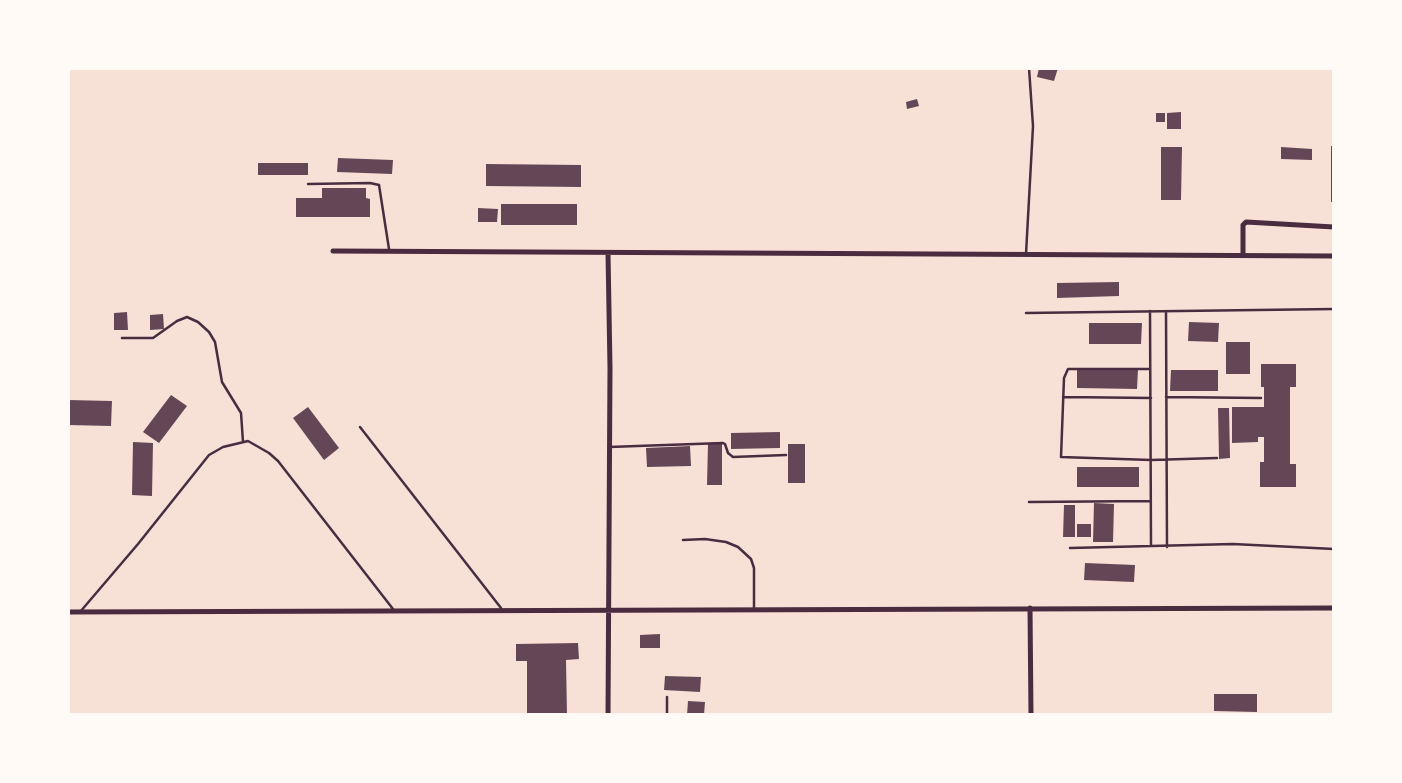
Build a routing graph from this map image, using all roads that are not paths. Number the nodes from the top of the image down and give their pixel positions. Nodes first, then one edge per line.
1 (1028, 68) edge
2 (308, 184) dead end
3 (1334, 227) edge
4 (333, 251) dead end
5 (389, 251) junction
6 (608, 253) junction
7 (1026, 254) junction
8 (1243, 256) junction
9 (1334, 256) edge
10 (1334, 309) edge
11 (1150, 311) junction
12 (1166, 311) junction
13 (1026, 313) dead end
14 (122, 338) dead end
15 (1150, 369) junction
16 (1063, 397) junction
17 (1166, 397) junction
18 (1151, 398) junction
19 (1261, 398) dead end
20 (360, 427) dead end
21 (243, 442) junction
22 (609, 447) junction
23 (786, 455) dead end
24 (1217, 458) dead end
25 (1167, 459) junction
26 (1151, 460) junction
27 (1151, 501) junction
28 (1029, 502) dead end
29 (683, 540) dead end
30 (1151, 547) junction
31 (1167, 547) junction
32 (1070, 548) dead end
33 (1334, 549) edge
34 (1030, 608) junction
35 (1334, 608) edge
36 (393, 609) junction
37 (754, 610) junction
38 (503, 611) junction
39 (608, 611) junction
40 (68, 612) edge
41 (80, 612) junction
42 (667, 697) dead end
43 (608, 715) edge
44 (667, 715) edge
45 (1031, 715) edge

1 - 7 lane
2 - 5 lane
3 - 8 street
4 - 5 street
5 - 6 street
6 - 7 street
6 - 22 street
7 - 8 street
8 - 9 street
10 - 12 lane
11 - 12 lane
11 - 13 lane
11 - 15 lane
12 - 17 lane
14 - 21 lane
15 - 16 lane
15 - 18 lane
16 - 18 lane
16 - 26 lane
17 - 19 lane
17 - 25 lane
18 - 26 lane
20 - 38 lane
21 - 36 lane
21 - 41 lane
22 - 23 lane
22 - 39 street
24 - 25 lane
25 - 26 lane
25 - 31 lane
26 - 27 lane
27 - 28 lane
27 - 30 lane
29 - 37 lane
30 - 31 lane
30 - 32 lane
31 - 33 lane
34 - 35 street
34 - 37 street
34 - 45 street
36 - 38 street
36 - 41 street
37 - 39 street
38 - 39 street
39 - 43 street
40 - 41 street
42 - 44 lane

